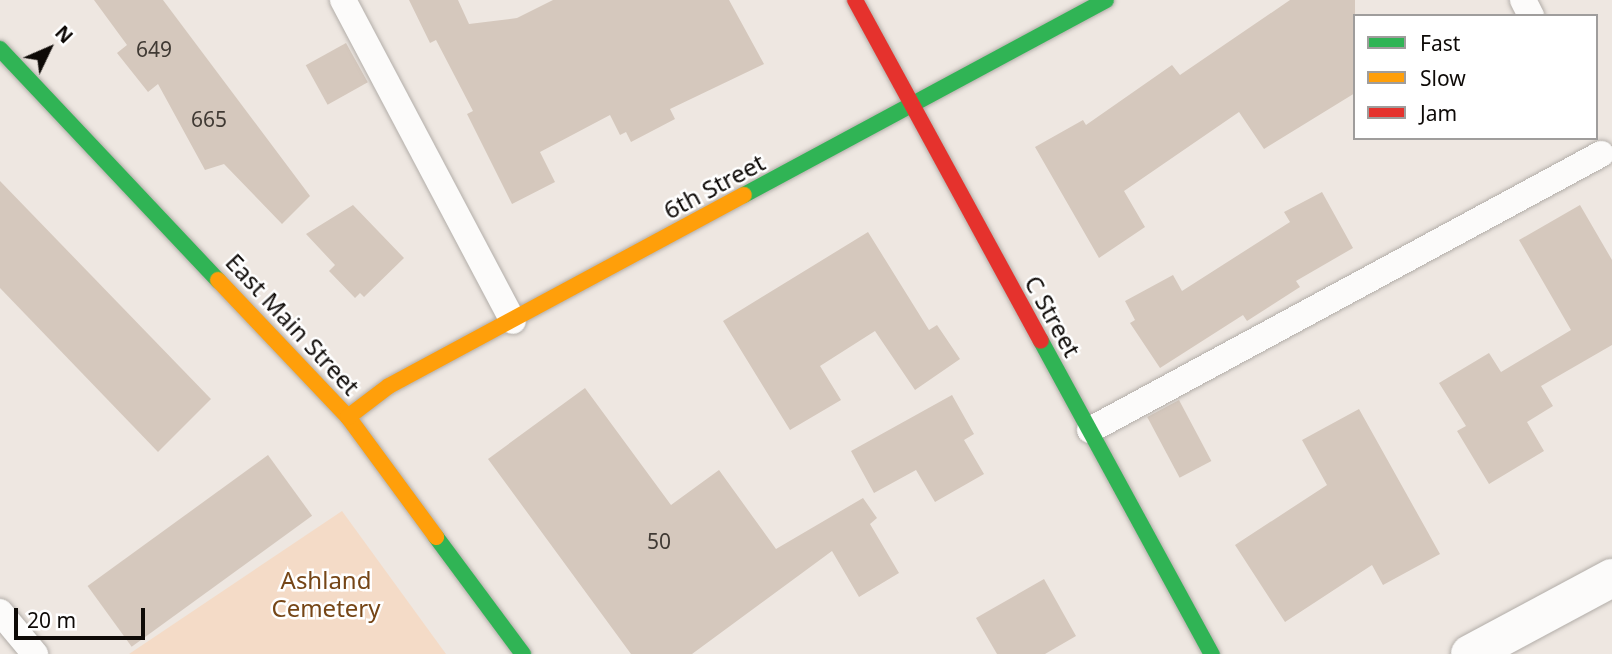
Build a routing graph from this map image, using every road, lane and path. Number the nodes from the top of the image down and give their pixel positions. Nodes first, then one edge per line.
1 (343, 0) edge
2 (855, 0) edge
3 (1105, 0) edge
4 (0, 49) edge
5 (911, 105) junction
6 (1602, 156) edge
7 (513, 321) junction
8 (348, 417) junction
9 (1090, 430) junction
10 (1612, 578) edge
11 (0, 612) edge
12 (35, 654) edge
13 (523, 654) edge
14 (1212, 654) edge
15 (1471, 654) edge

1 - 7 lane
2 - 5 street, C Street
3 - 5 street, 6th Street
4 - 8 street, East Main Street
5 - 7 street, 6th Street
5 - 9 street, C Street
6 - 9 lane
7 - 8 street, 6th Street
8 - 13 street, East Main Street
9 - 14 street, C Street
10 - 15 street
11 - 12 lane

